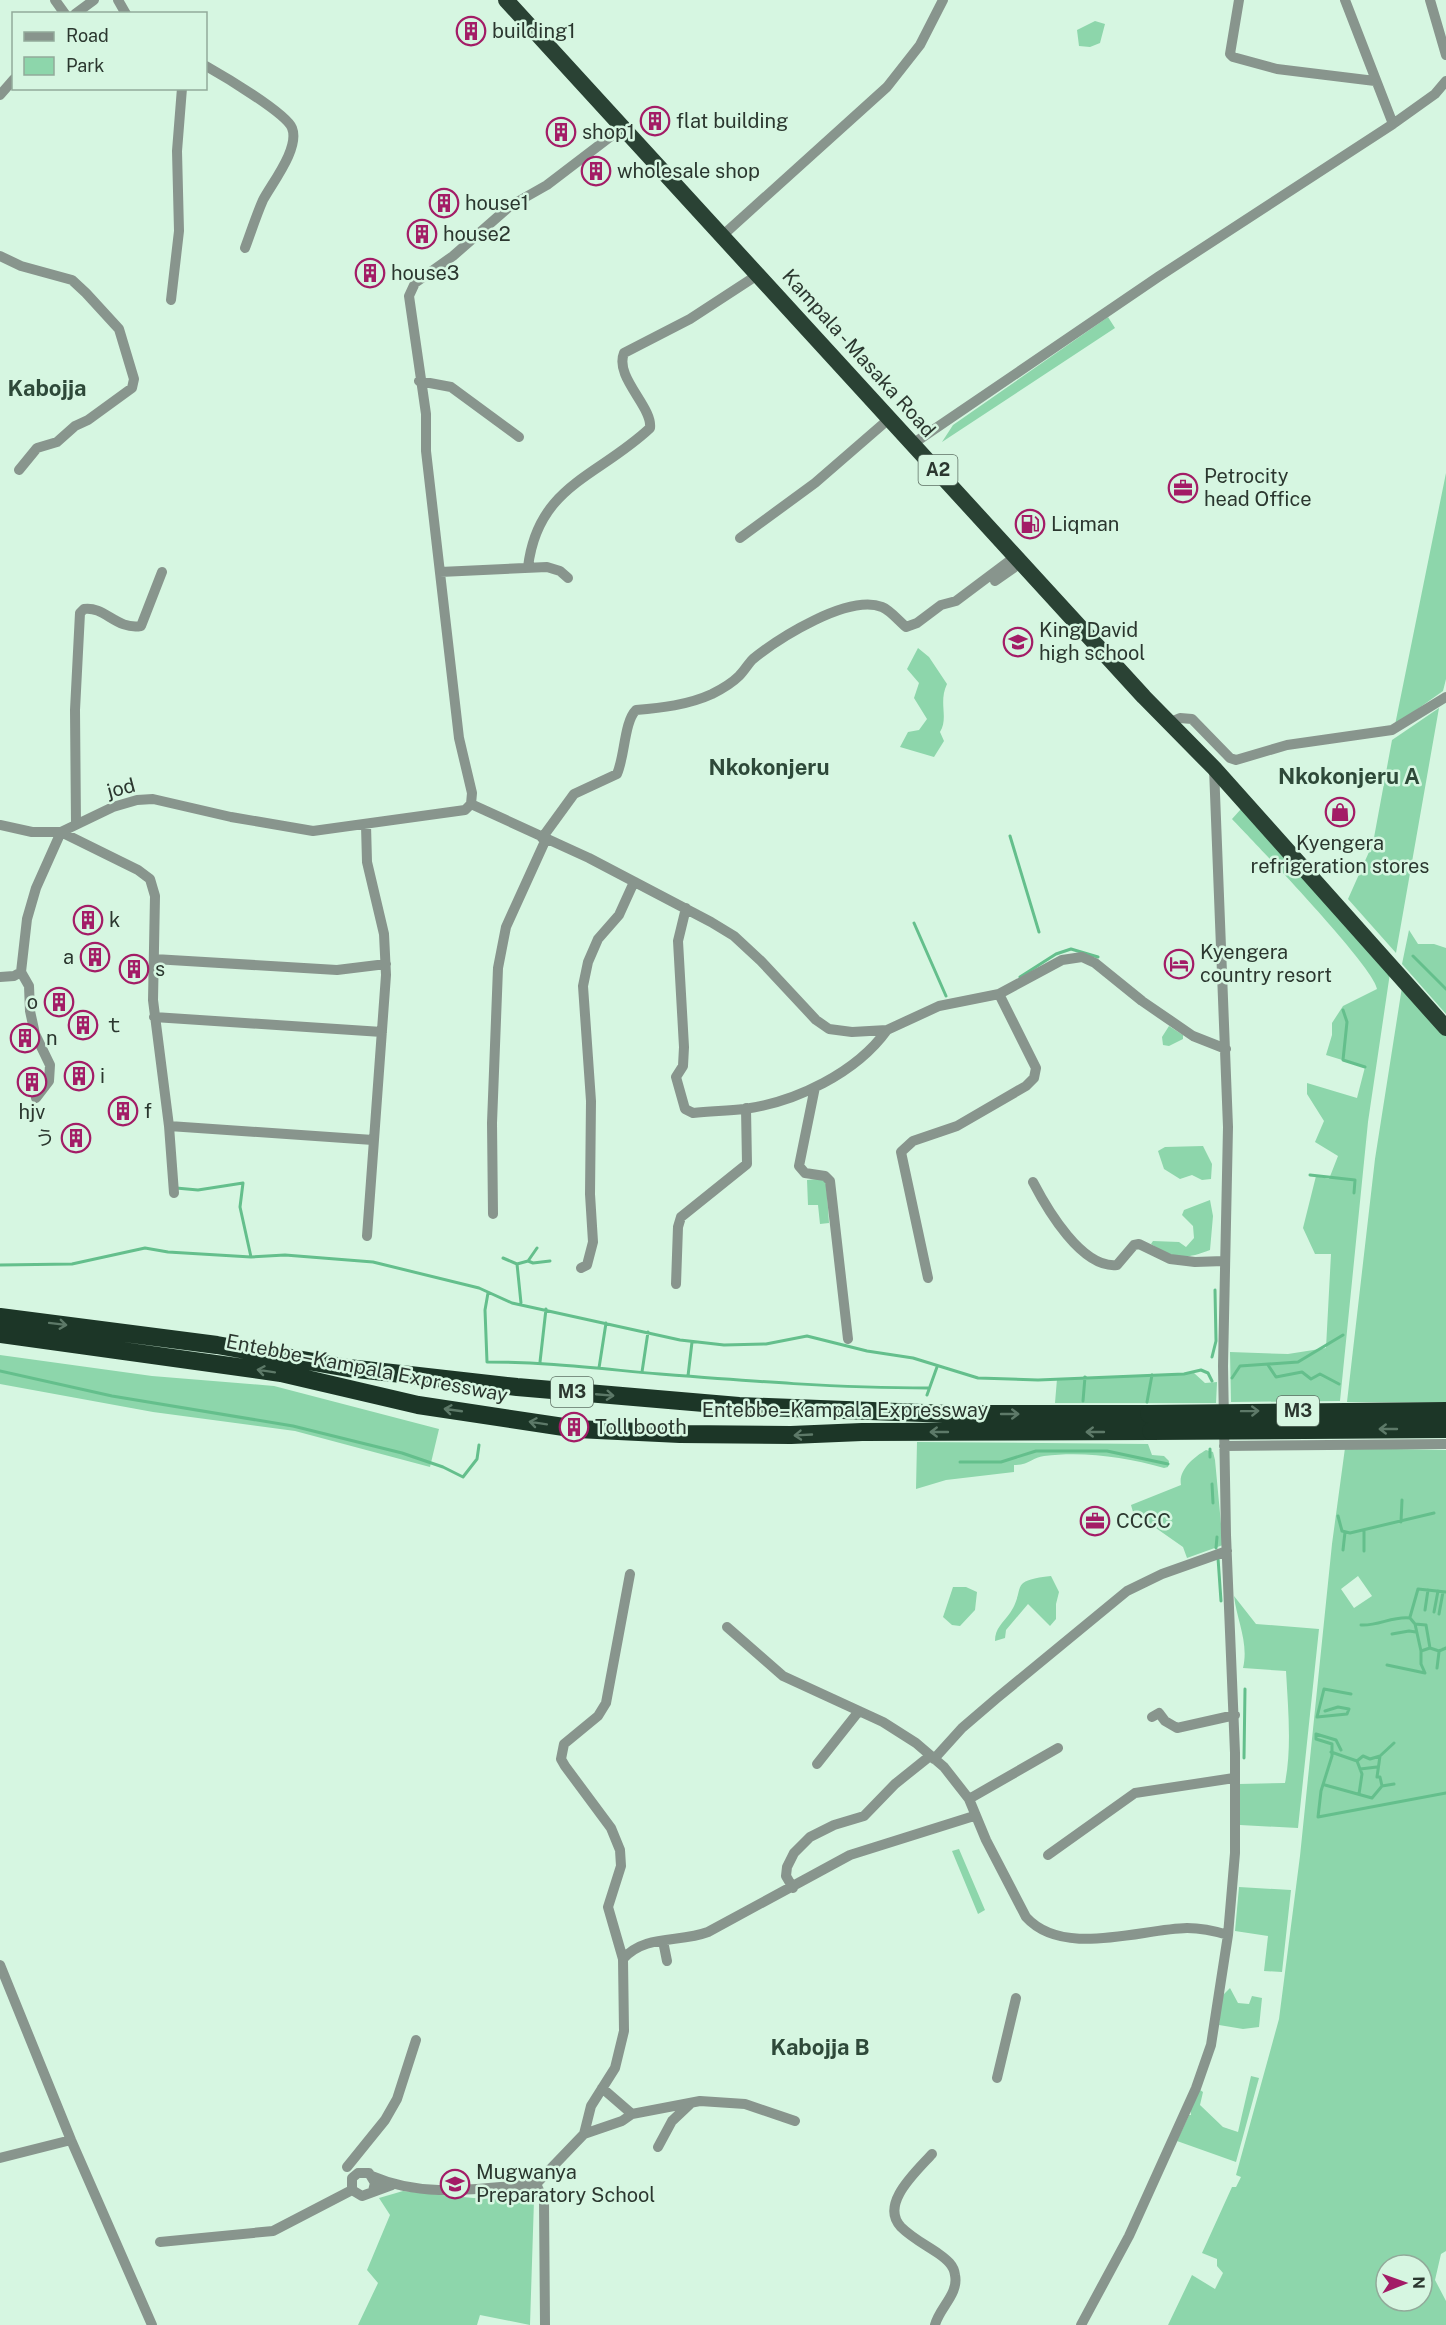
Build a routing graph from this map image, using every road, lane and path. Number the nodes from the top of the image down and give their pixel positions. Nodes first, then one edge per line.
1 (94, 0) edge
2 (506, 0) edge
3 (942, 0) edge
4 (1239, 0) edge
5 (1345, 0) edge
6 (1430, 0) edge
7 (78, 12) edge
8 (1446, 55) edge
9 (207, 67) edge
10 (12, 81) edge
11 (1375, 81) junction
12 (1446, 81) edge
13 (182, 90) edge
14 (0, 95) edge
15 (1394, 124) junction
16 (624, 127) junction
17 (722, 236) junction
18 (245, 248) dead end
19 (0, 256) edge
20 (759, 274) junction
21 (171, 300) dead end
22 (419, 381) junction
23 (890, 418) junction
24 (519, 437) dead end
25 (914, 442) junction
26 (19, 470) dead end
27 (740, 538) dead end
28 (1019, 559) junction
29 (528, 567) junction
30 (162, 572) dead end
31 (440, 572) junction
32 (568, 578) dead end
33 (811, 629) dead end
34 (1446, 697) edge
35 (1168, 723) junction
36 (1214, 768) junction
37 (471, 804) junction
38 (76, 824) junction
39 (0, 825) edge
40 (366, 825) junction
41 (62, 832) junction
42 (544, 838) junction
43 (634, 882) junction
44 (686, 908) junction
45 (154, 959) junction
46 (386, 964) junction
47 (21, 972) junction
48 (0, 977) edge
49 (999, 994) junction
50 (154, 1017) junction
51 (1446, 1028) edge
52 (887, 1030) junction
53 (382, 1032) junction
54 (1226, 1049) junction
55 (815, 1087) junction
56 (36, 1098) dead end
57 (746, 1108) junction
58 (169, 1126) junction
59 (373, 1140) junction
60 (1033, 1182) dead end
61 (174, 1193) dead end
62 (493, 1214) dead end
63 (367, 1236) dead end
64 (1224, 1261) junction
65 (581, 1268) dead end
66 (928, 1278) dead end
67 (676, 1284) dead end
68 (0, 1317) edge
69 (0, 1334) edge
70 (848, 1339) dead end
71 (1446, 1411) edge
72 (1150, 1423) junction
73 (1446, 1429) edge
74 (1446, 1444) edge
75 (1224, 1446) junction
76 (1227, 1551) junction
77 (630, 1574) dead end
78 (727, 1627) dead end
79 (859, 1711) junction
80 (1235, 1715) junction
81 (1152, 1717) dead end
82 (1058, 1748) dead end
83 (932, 1758) junction
84 (818, 1764) dead end
85 (1234, 1778) junction
86 (969, 1799) junction
87 (974, 1816) junction
88 (1047, 1855) dead end
89 (793, 1888) junction
90 (1228, 1935) junction
91 (663, 1941) junction
92 (623, 1959) junction
93 (667, 1961) dead end
94 (0, 1965) edge
95 (1016, 1998) dead end
96 (416, 2040) dead end
97 (998, 2078) dead end
98 (602, 2088) junction
99 (690, 2103) junction
100 (632, 2114) junction
101 (795, 2121) dead end
102 (584, 2134) junction
103 (71, 2140) junction
104 (657, 2147) dead end
105 (932, 2154) dead end
106 (0, 2158) edge
107 (347, 2167) dead end
108 (372, 2176) junction
109 (536, 2184) junction
110 (392, 2185) junction
111 (352, 2190) junction
112 (373, 2191) junction
113 (160, 2242) dead end
114 (152, 2325) edge
115 (544, 2325) edge
116 (935, 2325) edge
117 (1081, 2325) edge

1 - 7 street
2 - 16 highway, Kampala - Masaka Road / A2
3 - 17 street
4 - 11 street
5 - 11 street
6 - 8 street
9 - 18 street
10 - 14 street
11 - 15 street
12 - 15 street
13 - 21 street
15 - 25 street
16 - 17 highway, Kampala - Masaka Road / A2
16 - 22 street
17 - 20 highway, Kampala - Masaka Road / A2
19 - 26 street
20 - 23 highway, Kampala - Masaka Road / A2
20 - 29 street
22 - 24 street
22 - 31 street
23 - 25 highway, Kampala - Masaka Road / A2
23 - 27 street
25 - 28 highway, Kampala - Masaka Road / A2
28 - 33 street
28 - 35 highway, Kampala - Masaka Road / A2
28 - 42 street
29 - 31 street
29 - 32 street
30 - 38 street
31 - 37 street
34 - 35 street
35 - 36 highway, Kampala - Masaka Road / A2
36 - 51 highway, Kampala - Masaka Road / A2
36 - 54 street
37 - 40 street, jod
37 - 42 street
38 - 40 street, jod
38 - 41 street, jod
39 - 41 street
40 - 46 street
41 - 45 street
41 - 47 street
42 - 43 street
42 - 62 street
43 - 44 street
43 - 65 street
44 - 52 street
44 - 57 street
45 - 46 street
45 - 50 street
46 - 53 street
47 - 48 street
47 - 56 street
49 - 52 street
49 - 54 street
49 - 66 street
50 - 53 street
50 - 58 street
52 - 55 street
53 - 59 street
54 - 64 street
55 - 57 street
55 - 70 street
57 - 67 street
58 - 59 street
58 - 61 street
59 - 63 street
60 - 64 street
64 - 75 street
68 -> 72 highway, Entebbe–Kampala Expressway / M3
72 -> 69 highway, Entebbe–Kampala Expressway / M3
72 -> 71 highway, Entebbe–Kampala Expressway / M3, bridge
73 -> 72 highway, Entebbe–Kampala Expressway / M3, bridge
74 - 75 street
75 - 76 street
76 - 80 street
76 - 83 street
77 - 92 street
78 - 79 street
79 - 83 street
79 - 84 street
80 - 81 street
80 - 85 street
82 - 86 street
83 - 86 street
83 - 89 street
85 - 88 street
85 - 90 street
86 - 87 street
87 - 89 street
87 - 90 street
89 - 91 street
90 - 117 street
91 - 92 street
91 - 93 street
92 - 98 street
94 - 103 street
95 - 97 street
96 - 107 street
98 - 100 street
98 - 102 street
99 - 100 street
99 - 101 street
99 - 104 street
100 - 102 street
102 - 109 street
103 - 106 street
103 - 114 street
105 - 116 street
108 - 110 street
108 - 111 street
108 - 112 street
109 - 110 street
109 - 115 street
110 - 112 street
111 - 112 street
111 - 113 street

